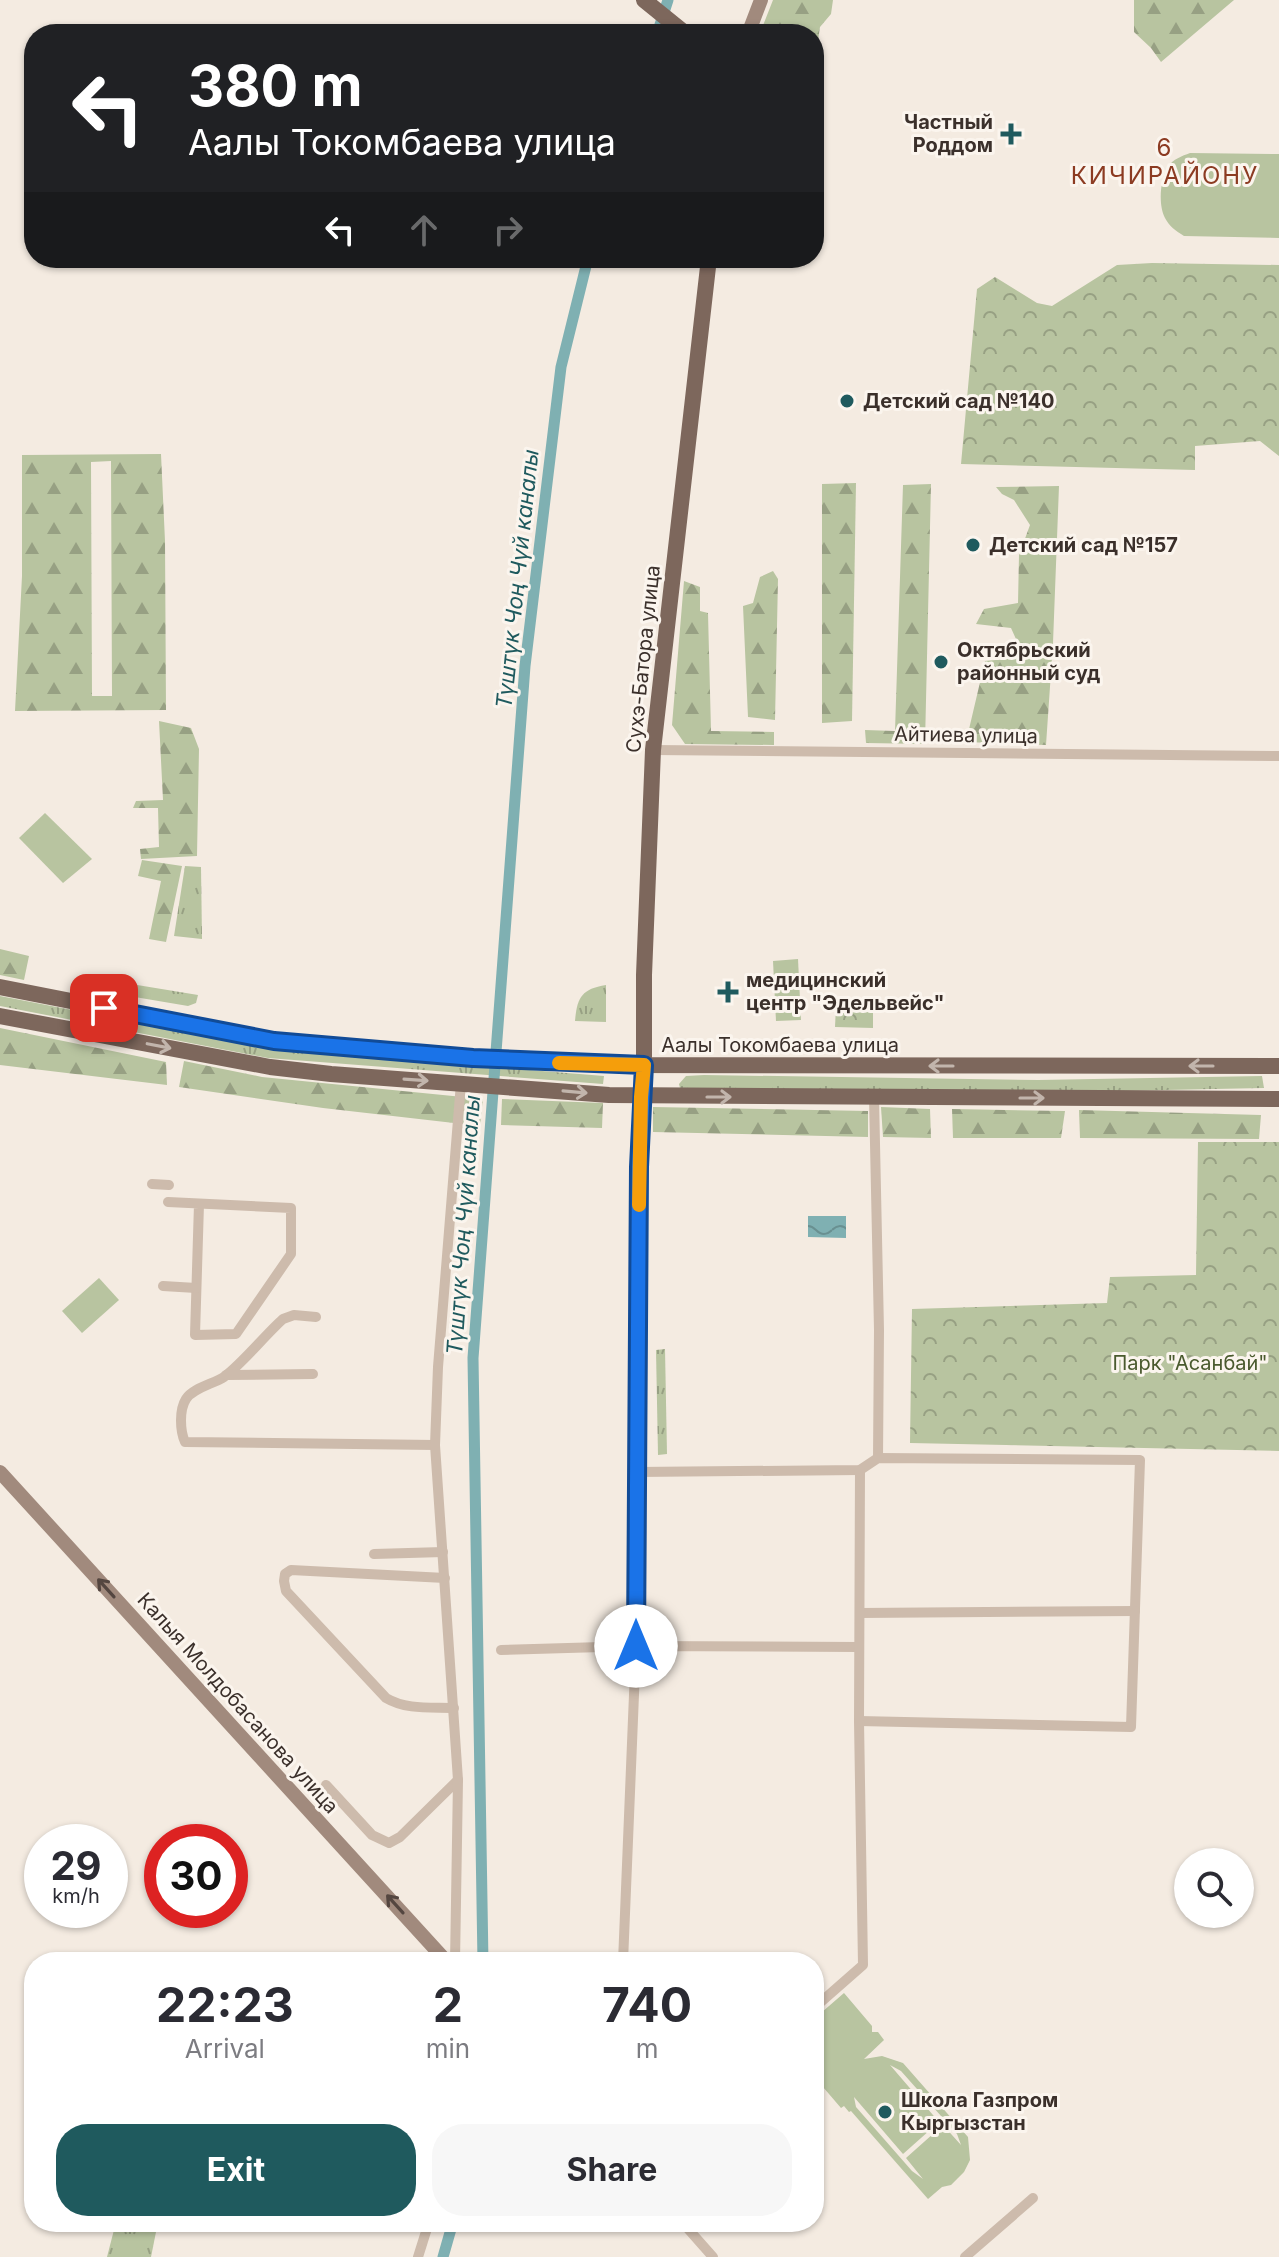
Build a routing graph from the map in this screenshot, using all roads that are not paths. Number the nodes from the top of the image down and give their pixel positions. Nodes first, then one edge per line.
1 (761, 0) edge
2 (647, 2) edge
3 (673, 24) edge
4 (752, 24) edge
5 (708, 268) edge
6 (653, 750) junction
7 (1279, 756) edge
8 (0, 987) edge
9 (0, 1016) edge
10 (644, 1065) junction
11 (1279, 1066) edge
12 (467, 1083) junction
13 (641, 1097) junction
14 (874, 1097) junction
15 (1279, 1099) edge
16 (152, 1184) dead end
17 (169, 1185) dead end
18 (168, 1202) dead end
19 (199, 1204) junction
20 (163, 1286) dead end
21 (196, 1288) junction
22 (316, 1317) dead end
23 (313, 1374) dead end
24 (226, 1375) junction
25 (435, 1445) junction
26 (878, 1458) junction
27 (860, 1470) junction
28 (0, 1472) edge
29 (637, 1472) junction
30 (443, 1552) junction
31 (374, 1554) dead end
32 (445, 1578) junction
33 (1135, 1611) junction
34 (860, 1613) junction
35 (636, 1646) junction
36 (859, 1647) junction
37 (501, 1650) dead end
38 (454, 1708) junction
39 (859, 1721) junction
40 (458, 1780) junction
41 (326, 1785) dead end
42 (438, 1952) edge
43 (455, 1952) edge
44 (623, 1952) edge
45 (824, 1999) edge
46 (1033, 2198) dead end
47 (426, 2232) edge
48 (691, 2232) edge
49 (418, 2257) edge
50 (713, 2257) edge
51 (965, 2257) edge

1 - 4 street
2 - 3 main road
5 - 6 main road, Сухэ-Батора улица
6 - 7 street, Айтиева улица
6 - 10 main road, Сухэ-Батора улица
8 - 10 main road, Аалы Токомбаева улица
9 -> 12 main road
11 -> 10 main road, Аалы Токомбаева улица
10 - 13 main road, Сухэ-Батора улица
12 -> 13 main road
12 - 25 street
13 -> 14 main road
13 - 29 street
14 -> 15 main road
14 - 26 street
16 - 17 street
18 - 19 street
19 - 21 street
19 - 21 street
20 - 21 street
22 - 24 street
23 - 24 street
24 - 25 street
25 - 30 street
26 - 27 street
26 - 33 street
27 - 29 street
27 - 34 street
42 -> 28 street, Калыя Молдобасанова улица
29 - 35 street
30 - 31 street
30 - 32 street
32 - 38 street
32 - 38 street
33 - 34 street
33 - 39 street
34 - 36 street
35 - 36 street
35 - 37 street
35 - 44 street
36 - 39 street
38 - 40 street
39 - 45 street
40 - 41 street
40 - 43 street
46 - 51 street
47 - 49 street
48 - 50 street

